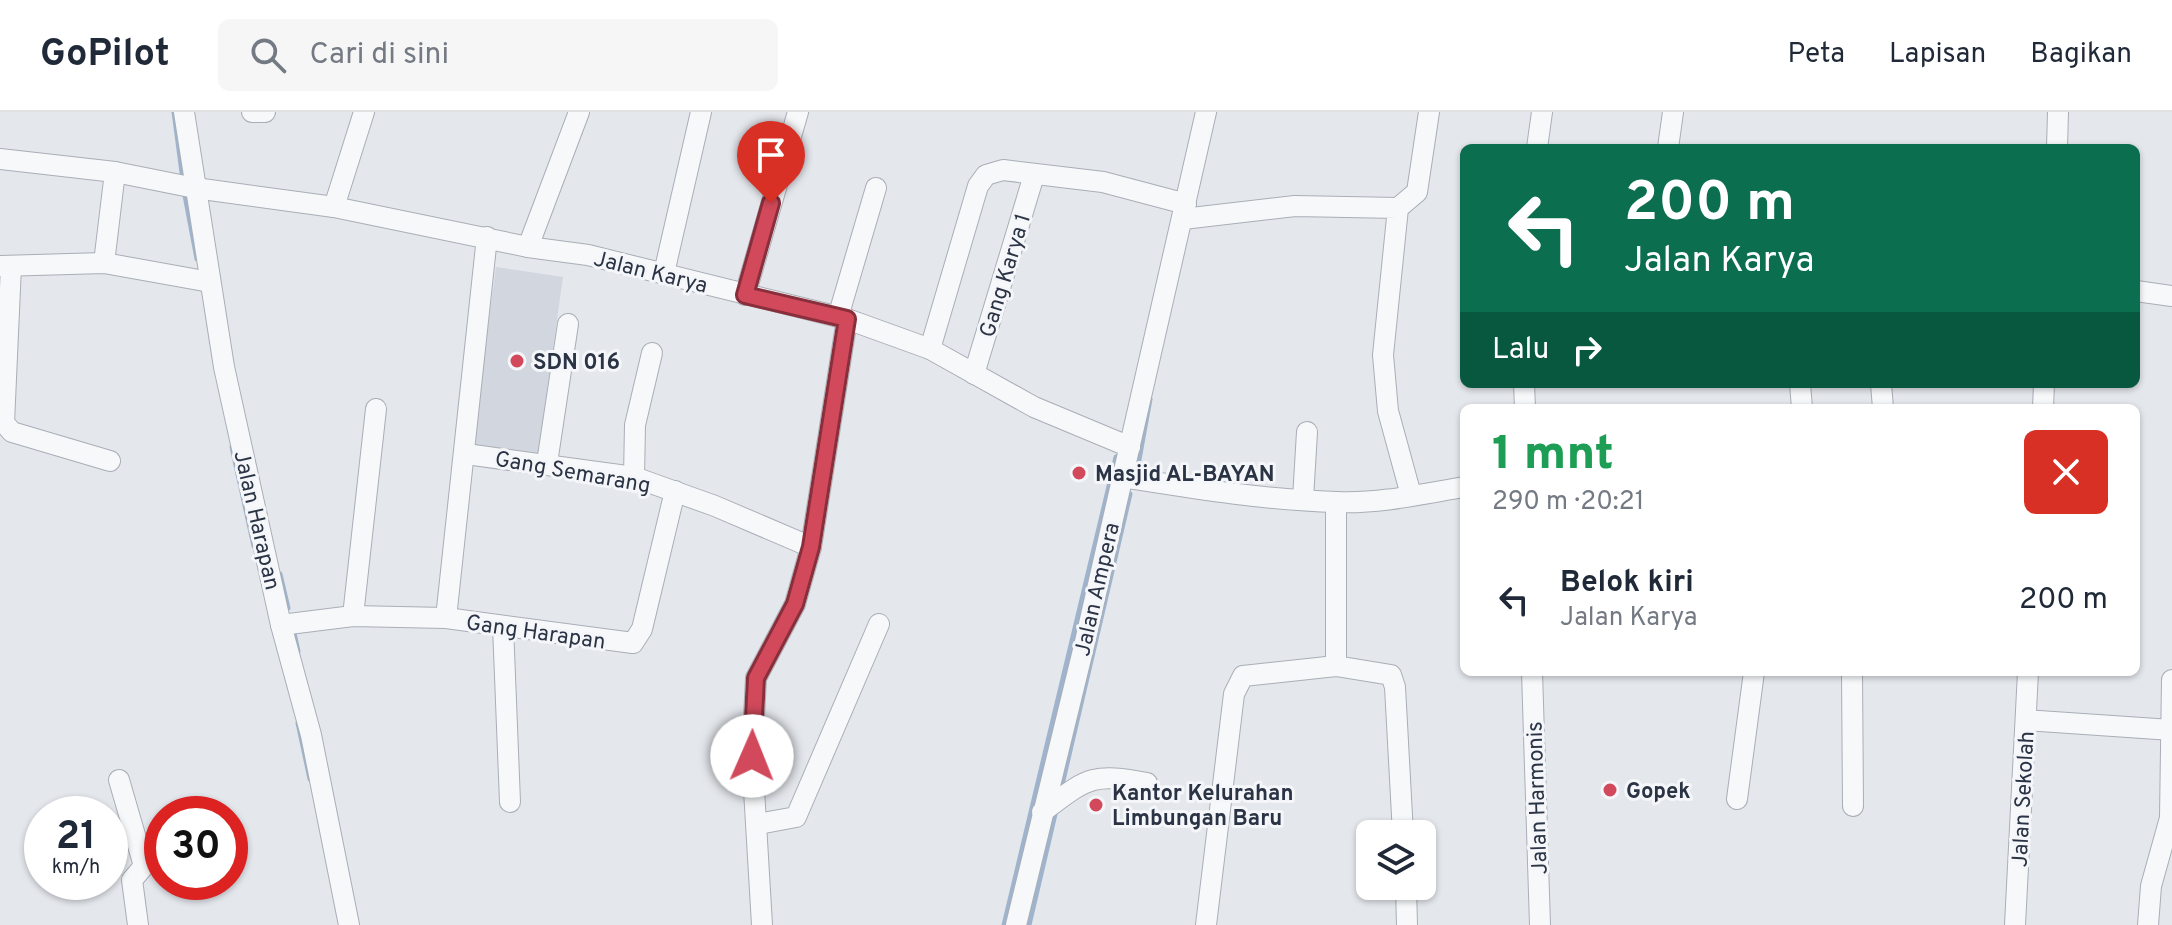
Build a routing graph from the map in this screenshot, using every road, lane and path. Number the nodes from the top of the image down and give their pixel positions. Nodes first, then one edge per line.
1 (184, 112) edge
2 (252, 112) edge
3 (265, 112) edge
4 (364, 112) edge
5 (579, 112) edge
6 (701, 112) edge
7 (798, 112) edge
8 (1206, 112) edge
9 (1429, 112) edge
10 (1542, 112) edge
11 (1673, 112) edge
12 (2058, 112) edge
13 (1538, 144) edge
14 (1669, 144) edge
15 (2057, 144) edge
16 (0, 159) edge
17 (115, 172) junction
18 (1034, 175) junction
19 (193, 188) junction
20 (876, 188) dead end
21 (334, 207) junction
22 (1398, 208) junction
23 (1185, 212) junction
24 (487, 237) junction
25 (528, 247) junction
26 (104, 263) junction
27 (5, 266) edge
28 (664, 273) junction
29 (203, 282) junction
30 (2140, 292) edge
31 (745, 295) junction
32 (2172, 296) edge
33 (842, 318) junction
34 (568, 324) dead end
35 (930, 349) junction
36 (652, 353) dead end
37 (974, 374) junction
38 (376, 409) dead end
39 (1307, 432) dead end
40 (1130, 447) junction
41 (466, 454) junction
42 (110, 461) dead end
43 (547, 463) junction
44 (634, 477) junction
45 (1122, 477) junction
46 (1460, 488) edge
47 (675, 491) junction
48 (1411, 495) junction
49 (1303, 499) junction
50 (1336, 502) junction
51 (811, 547) junction
52 (353, 616) junction
53 (446, 618) junction
54 (879, 624) dead end
55 (284, 625) junction
56 (503, 626) junction
57 (1336, 666) junction
58 (1532, 676) edge
59 (1753, 676) edge
60 (1852, 676) edge
61 (2028, 676) edge
62 (2172, 680) edge
63 (2026, 720) junction
64 (2171, 730) edge
65 (119, 780) dead end
66 (1147, 783) dead end
67 (1737, 799) dead end
68 (510, 802) dead end
69 (1853, 806) dead end
70 (1042, 812) junction
71 (1402, 820) edge
72 (758, 824) junction
73 (1406, 900) edge
74 (138, 925) edge
75 (349, 925) edge
76 (762, 925) edge
77 (1016, 925) edge
78 (1206, 925) edge
79 (1407, 925) edge
80 (1540, 925) edge
81 (2015, 925) edge
82 (2148, 925) edge

1 - 19 street, Jalan Harapan
2 - 3 street
4 - 21 street
5 - 25 street
6 - 28 street
7 - 31 street
8 - 23 street, Jalan Ampera
9 - 22 street
10 - 13 street
11 - 14 street
12 - 15 street
16 - 17 street, Jalan Karya
17 - 19 street, Jalan Karya
17 - 26 street
18 - 23 street
18 - 35 street
18 - 37 street, Gang Karya 1
19 - 21 street, Jalan Karya
19 - 29 street, Jalan Harapan
20 - 33 street
21 - 24 street, Jalan Karya
22 - 23 street
22 - 48 street
23 - 40 street, Jalan Ampera
24 - 25 street, Jalan Karya
24 - 41 street, Gang Semarang
25 - 28 street, Jalan Karya
26 - 27 street
26 - 29 street
27 - 42 street
28 - 31 street, Jalan Karya
29 - 55 street, Jalan Harapan
30 - 32 street
31 - 33 street, Jalan Karya
33 - 35 street, Jalan Karya
33 - 51 street
34 - 43 street
35 - 37 street, Jalan Karya
36 - 44 street
37 - 40 street, Jalan Karya
38 - 52 street
39 - 49 street
40 - 45 street, Jalan Ampera
41 - 43 street, Gang Semarang
41 - 53 street, Gang Semarang
43 - 44 street, Gang Semarang
44 - 47 street, Gang Semarang
45 - 49 street
45 - 70 street, Jalan Ampera
46 - 48 street
47 - 51 street, Gang Semarang
47 - 56 street, Gang Harapan
48 - 50 street
49 - 50 street
50 - 57 street
51 - 72 street
52 - 53 street, Gang Harapan
52 - 55 street, Gang Harapan
53 - 56 street, Gang Harapan
54 - 72 street
55 - 75 street, Jalan Harapan
56 - 68 street
57 - 71 street
57 - 78 street
58 - 80 street, Jalan Harmonis
59 - 67 street
60 - 69 street
61 - 63 street, Jalan Sekolah
62 - 64 street
63 - 64 street
63 - 81 street, Jalan Sekolah
64 - 82 street
65 - 74 street
66 - 70 street
70 - 77 street, Jalan Ampera
72 - 76 street
73 - 79 street

